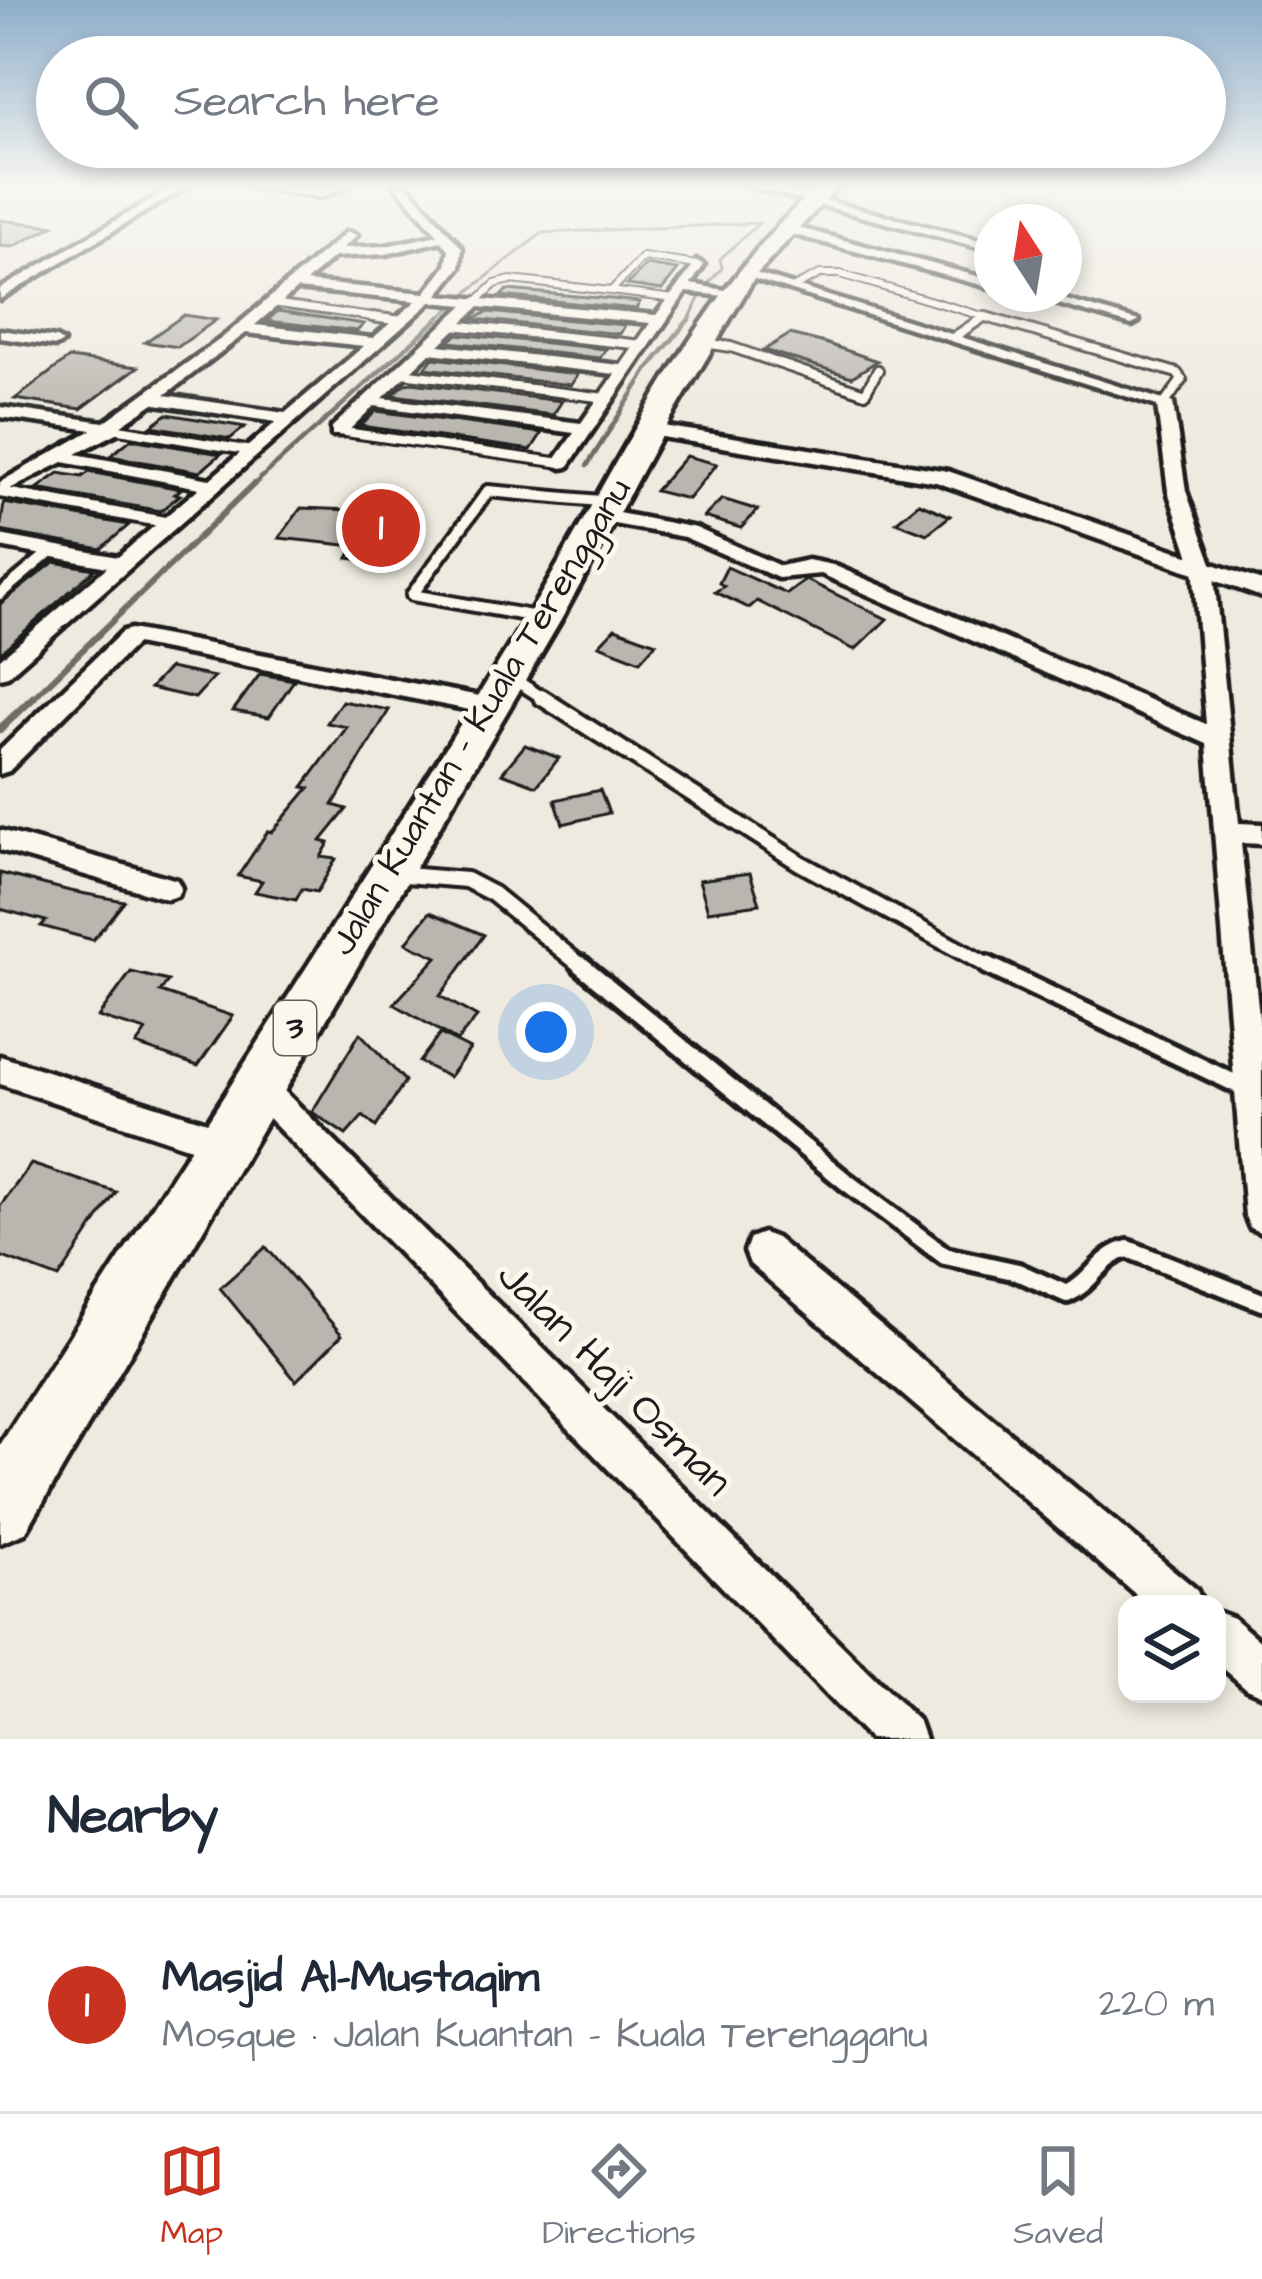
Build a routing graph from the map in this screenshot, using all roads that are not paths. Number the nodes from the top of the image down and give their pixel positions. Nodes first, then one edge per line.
1 (46, 267) edge
2 (315, 267) edge
3 (451, 267) edge
4 (630, 267) edge
5 (696, 267) edge
6 (753, 267) edge
7 (929, 267) edge
8 (974, 279) edge
9 (741, 282) junction
10 (295, 285) junction
11 (794, 287) junction
12 (611, 292) junction
13 (678, 293) junction
14 (0, 295) edge
15 (428, 298) junction
16 (476, 302) junction
17 (272, 304) junction
18 (1082, 308) edge
19 (985, 316) junction
20 (660, 320) junction
21 (402, 321) junction
22 (1132, 321) dead end
23 (452, 325) junction
24 (243, 328) junction
25 (0, 334) edge
26 (954, 337) junction
27 (56, 342) dead end
28 (376, 343) junction
29 (704, 343) junction
30 (643, 345) junction
31 (428, 347) junction
32 (626, 370) junction
33 (878, 370) dead end
34 (400, 373) junction
35 (606, 398) junction
36 (156, 399) junction
37 (370, 401) junction
38 (1165, 403) junction
39 (0, 412) edge
40 (290, 418) junction
41 (113, 428) junction
42 (585, 429) junction
43 (650, 430) junction
44 (338, 431) joint
45 (252, 451) junction
46 (63, 457) junction
47 (562, 463) joint
48 (214, 484) junction
49 (0, 490) edge
50 (607, 509) junction
51 (170, 523) junction
52 (0, 541) edge
53 (52, 551) junction
54 (122, 564) junction
55 (1202, 566) junction
56 (1262, 589) edge
57 (0, 594) edge
58 (544, 619) junction
59 (0, 671) edge
60 (500, 691) junction
61 (1215, 738) junction
62 (0, 765) edge
63 (1227, 832) junction
64 (1262, 834) edge
65 (0, 840) edge
66 (388, 874) junction
67 (167, 888) dead end
68 (0, 1070) edge
69 (259, 1087) junction
70 (1250, 1091) junction
71 (223, 1143) junction
72 (1262, 1216) edge
73 (763, 1251) dead end
74 (1262, 1301) edge
75 (0, 1508) edge
76 (1170, 1595) edge
77 (1226, 1642) edge
78 (1262, 1672) edge
79 (902, 1739) edge

1 - 14 street
2 - 10 street
3 - 15 street
4 - 12 lane
5 - 13 street
6 - 9 highway, Jalan Kuantan - Kuala Terengganu / 3
7 - 8 street
9 - 11 street
9 - 13 street
9 - 29 highway, Jalan Kuantan - Kuala Terengganu / 3
10 - 15 street
10 - 17 street
11 - 19 lane
11 - 26 street
12 - 13 lane
12 - 16 lane
13 - 20 street
15 - 16 street
15 - 21 street
16 - 20 street
16 - 23 street
17 - 21 lane
17 - 24 street
18 - 22 street
19 - 26 lane
19 - 38 lane
20 - 30 street
21 - 28 street
23 - 30 lane
23 - 31 street
24 - 28 street
24 - 36 street
25 - 27 street
26 - 38 street
28 - 40 street
29 - 33 lane
29 - 43 highway, Jalan Kuantan - Kuala Terengganu / 3
30 - 32 street
31 - 32 street
31 - 34 street
32 - 35 street
34 - 35 lane
34 - 37 street
35 - 42 street
36 - 40 street
36 - 41 street
37 - 42 street
37 - 44 street
38 - 55 street
39 - 41 street
40 - 45 street
41 - 45 lane
41 - 46 street
42 - 47 street
43 - 50 highway, Jalan Kuantan - Kuala Terengganu / 3
43 - 55 street
44 - 47 lane
45 - 48 street
46 - 48 street
46 - 49 street
48 - 51 street
49 - 51 lane
50 - 58 highway, Jalan Kuantan - Kuala Terengganu / 3
50 - 58 lane
50 - 61 street
51 - 54 street
52 - 53 street
53 - 54 street
53 - 57 lane
54 - 59 street
55 - 56 street
55 - 61 street
58 - 60 highway, Jalan Kuantan - Kuala Terengganu / 3
60 - 62 street
60 - 66 highway, Jalan Kuantan - Kuala Terengganu / 3
60 - 70 lane
61 - 63 street
63 - 64 street
63 - 70 street
65 - 67 street
66 - 69 highway, Jalan Kuantan - Kuala Terengganu / 3
66 - 74 lane
68 - 71 street
69 - 71 highway, Jalan Kuantan - Kuala Terengganu / 3
69 - 79 street, Jalan Haji Osman
70 - 72 street
71 - 75 highway, Jalan Kuantan - Kuala Terengganu / 3
73 - 76 street
77 - 78 street

